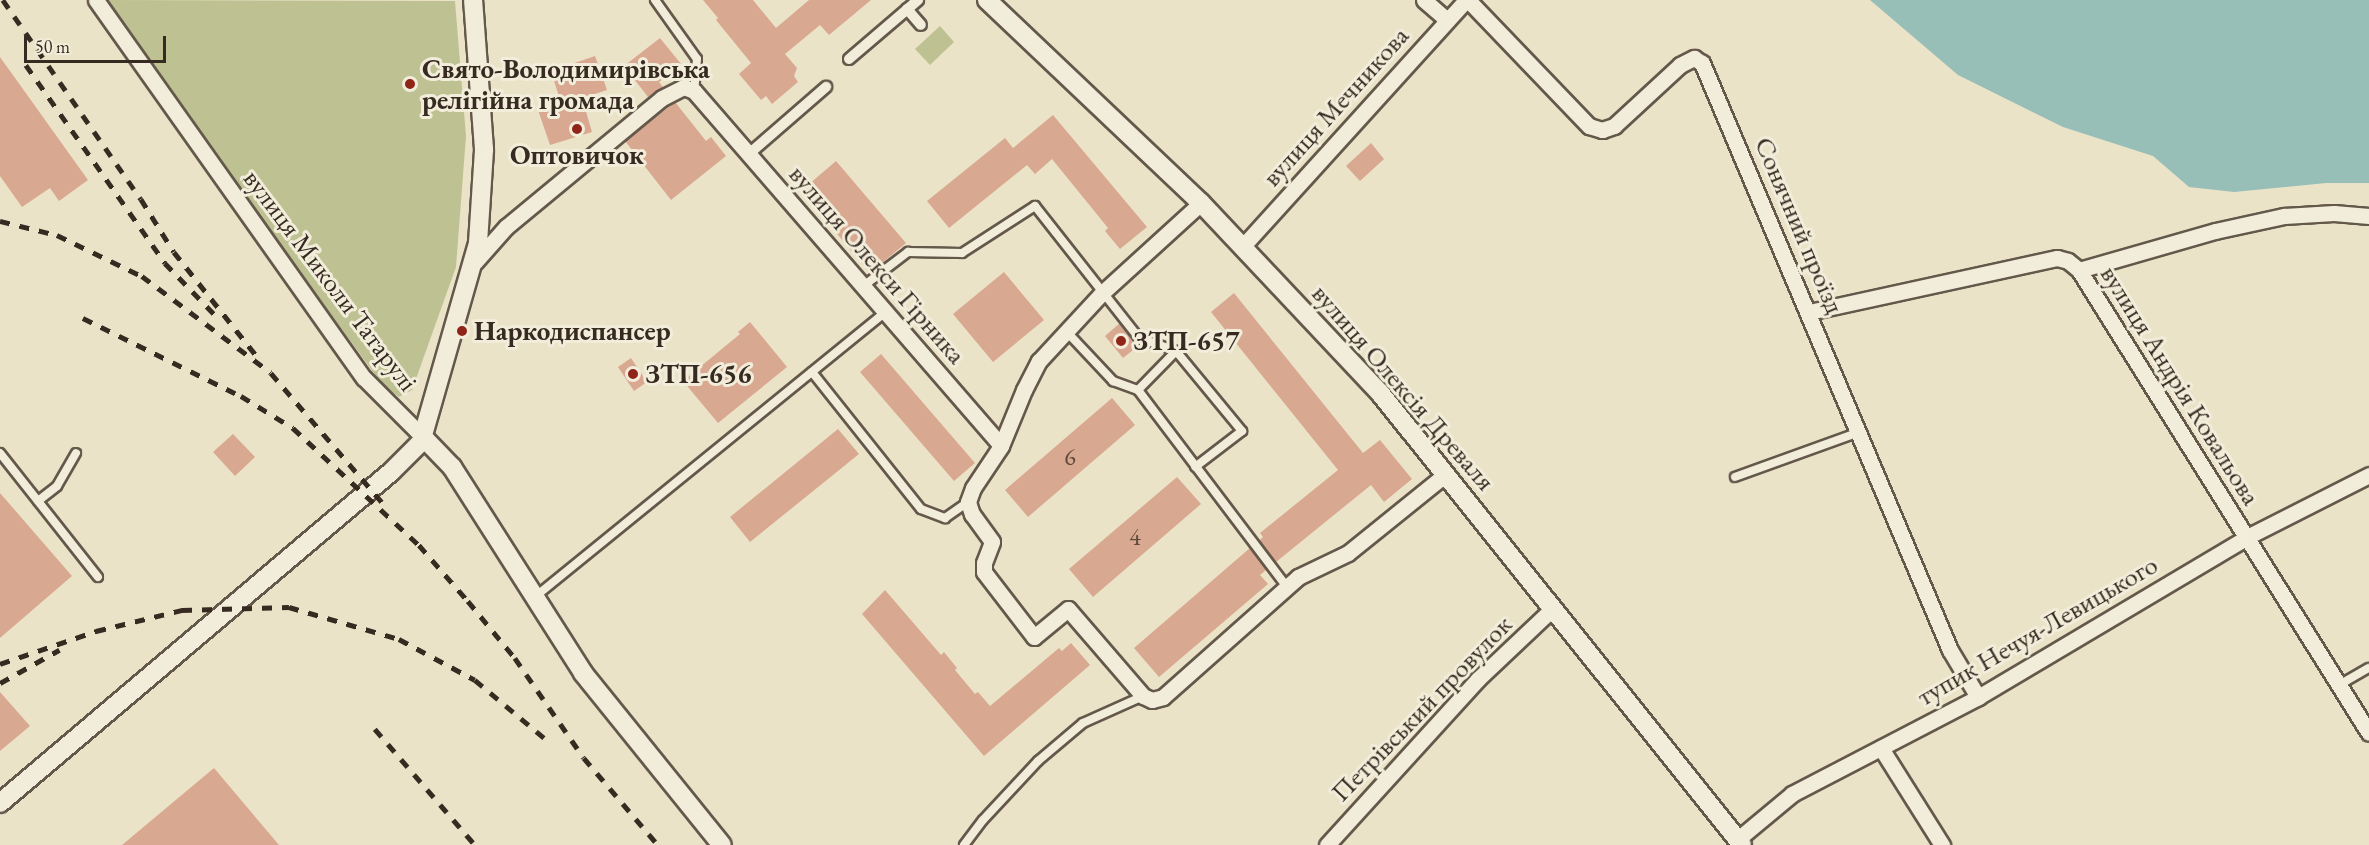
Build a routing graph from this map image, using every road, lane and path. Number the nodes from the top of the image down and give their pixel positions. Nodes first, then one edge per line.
1 (96, 0) edge
2 (472, 0) edge
3 (655, 0) edge
4 (918, 0) edge
5 (987, 0) edge
6 (1424, 0) edge
7 (1467, 0) edge
8 (907, 9) junction
9 (1448, 20) junction
10 (921, 25) dead end
11 (849, 58) dead end
12 (826, 87) dead end
13 (694, 90) junction
14 (750, 153) junction
15 (1201, 203) junction
16 (2369, 216) edge
17 (1243, 246) junction
18 (475, 262) junction
19 (2079, 270) junction
20 (862, 287) junction
21 (1102, 293) junction
22 (1809, 312) junction
23 (884, 313) junction
24 (1065, 330) junction
25 (1176, 351) junction
26 (812, 372) junction
27 (1137, 390) junction
28 (1859, 432) junction
29 (423, 438) junction
30 (1001, 446) junction
31 (0, 453) edge
32 (76, 453) dead end
33 (1195, 466) junction
34 (1446, 474) junction
35 (2369, 475) edge
36 (1735, 477) dead end
37 (38, 501) junction
38 (968, 502) junction
39 (2247, 537) junction
40 (98, 577) dead end
41 (1287, 587) junction
42 (536, 596) junction
43 (1553, 608) junction
44 (2369, 668) edge
45 (2339, 685) junction
46 (1143, 696) junction
47 (1978, 697) junction
48 (2369, 733) edge
49 (1881, 748) junction
50 (0, 803) edge
51 (1740, 842) edge
52 (722, 845) edge
53 (964, 845) edge
54 (1327, 845) edge
55 (1942, 845) edge

1 - 29 street, вулиця Миколи Татарулі
2 - 18 street
3 - 13 lane
4 - 8 street
5 - 15 street, вулиця Олексія Древаля
6 - 9 street
7 - 9 street, вулиця Мечникова
7 - 22 street, Сонячний проїзд
8 - 10 street
8 - 11 street
9 - 17 street, вулиця Мечникова
12 - 14 street
13 - 14 street, вулиця Олекси Гірника
13 - 18 street
14 - 20 street, вулиця Олекси Гірника
15 - 17 street, вулиця Олексія Древаля
15 - 21 street
16 - 19 street
17 - 34 street, вулиця Олексія Древаля
18 - 29 street
19 - 22 street, вулиця Андрія Ковальова
19 - 39 street, вулиця Андрія Ковальова
20 - 21 lane
20 - 23 street, вулиця Олекси Гірника
21 - 24 street
21 - 25 lane
22 - 28 street, Сонячний проїзд
23 - 26 lane
23 - 30 street, вулиця Олекси Гірника
24 - 27 lane
24 - 30 street
25 - 27 lane
25 - 33 lane
26 - 38 lane
26 - 42 lane
27 - 33 lane
28 - 36 lane
28 - 47 street, Сонячний проїзд
29 - 42 street, вулиця Миколи Татарулі
29 - 50 street
30 - 38 street
31 - 37 lane
32 - 37 lane
33 - 41 lane
34 - 41 street
34 - 43 street, вулиця Олексія Древаля
35 - 39 street, тупик Нечуя-Левицького
37 - 40 lane
38 - 46 street
39 - 45 street, вулиця Андрія Ковальова
39 - 47 street, тупик Нечуя-Левицького
41 - 46 street
42 - 52 street, вулиця Миколи Татарулі
43 - 51 street, вулиця Олексія Древаля
43 - 54 street, Петрівський провулок
44 - 45 lane
45 - 48 street, вулиця Андрія Ковальова
46 - 53 lane
47 - 49 street, тупик Нечуя-Левицького
49 - 51 street, тупик Нечуя-Левицького
49 - 55 street

